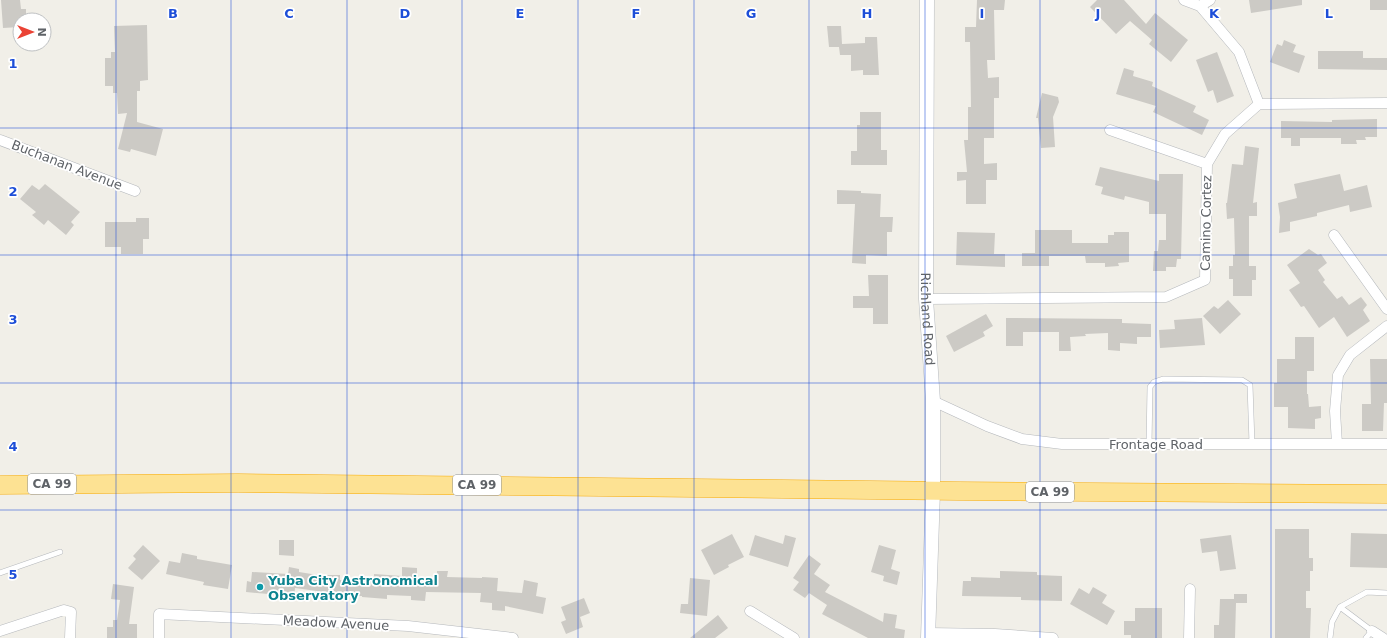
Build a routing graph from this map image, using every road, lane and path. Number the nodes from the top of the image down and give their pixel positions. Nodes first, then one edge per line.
1 (926, 0) edge
2 (1184, 0) edge
3 (1210, 0) edge
4 (1200, 6) junction
5 (1387, 103) edge
6 (1259, 104) junction
7 (1110, 130) dead end
8 (0, 140) edge
9 (1207, 164) junction
10 (135, 191) dead end
11 (1334, 235) dead end
12 (926, 299) junction
13 (1387, 309) edge
14 (1387, 326) edge
15 (933, 401) junction
16 (1149, 444) junction
17 (1252, 444) junction
18 (1337, 444) junction
19 (1387, 444) edge
20 (0, 485) edge
21 (933, 491) junction
22 (1387, 494) edge
23 (60, 552) dead end
24 (0, 573) edge
25 (1190, 589) dead end
26 (1387, 593) edge
27 (1340, 607) junction
28 (750, 611) dead end
29 (0, 631) edge
30 (1369, 634) edge
31 (928, 635) edge
32 (70, 638) edge
33 (159, 638) edge
34 (513, 638) edge
35 (794, 638) edge
36 (1053, 638) edge
37 (1189, 638) edge
38 (1330, 638) edge
39 (1383, 638) edge

1 - 12 street, Richland Road
2 - 4 street
3 - 4 street
4 - 6 street
5 - 6 street
6 - 9 street, Camino Cortez
7 - 9 street
8 - 10 street, Buchanan Avenue
9 - 12 street, Camino Cortez
11 - 13 street
12 - 15 street, Richland Road
14 - 18 street
15 - 16 street, Frontage Road
15 - 21 street, Richland Road
16 - 17 street, Frontage Road
16 - 17 lane
17 - 18 street, Frontage Road
18 - 19 street, Frontage Road
20 - 21 highway, CA 99
21 - 22 highway, CA 99
21 - 31 street, Richland Road
23 - 24 lane
25 - 37 street
26 - 27 lane
27 - 30 lane
27 - 38 lane
28 - 35 street
29 - 32 street
30 - 39 street
31 - 36 street
33 - 34 street, Meadow Avenue

